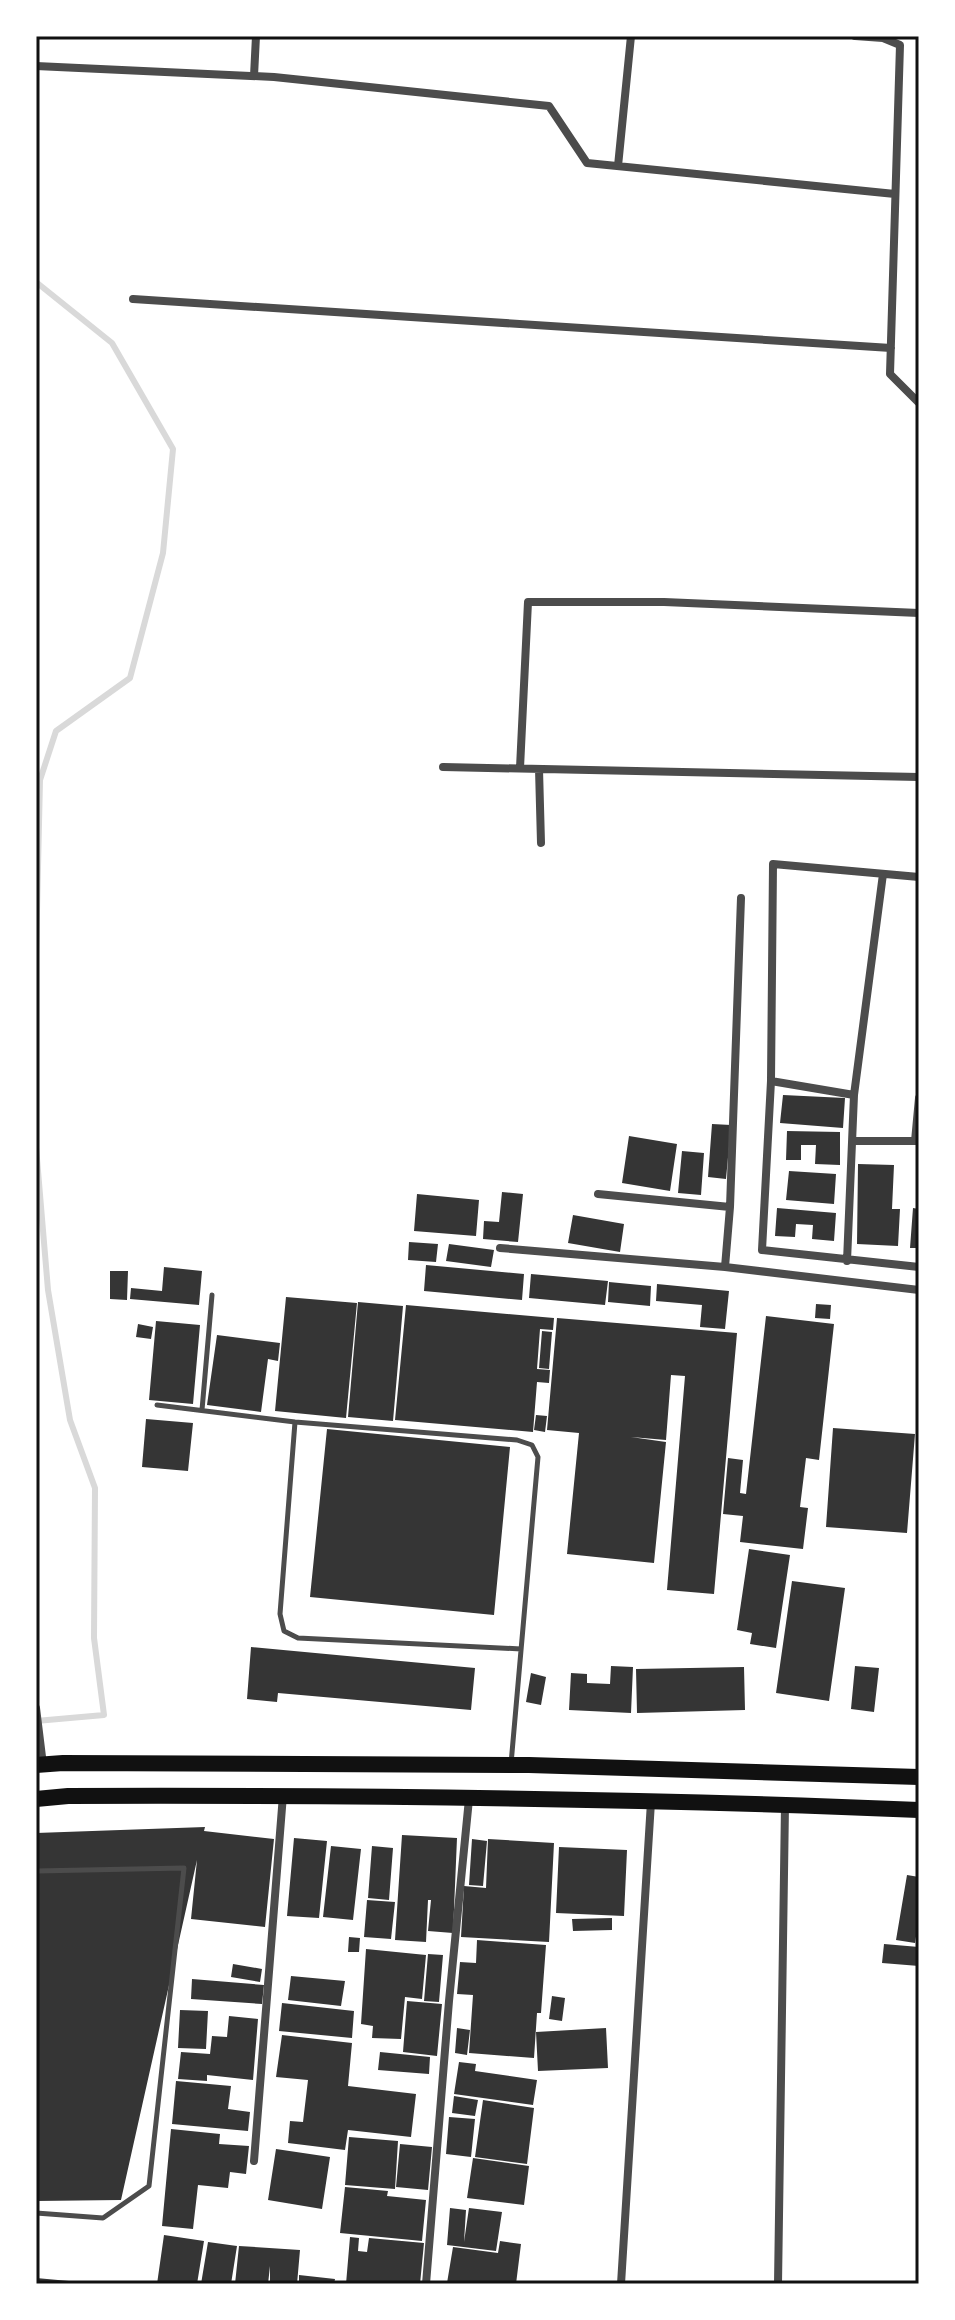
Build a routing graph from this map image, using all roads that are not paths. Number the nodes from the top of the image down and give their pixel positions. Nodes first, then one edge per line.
1 (256, 36) edge
2 (631, 36) edge
3 (855, 36) edge
4 (36, 66) edge
5 (254, 76) junction
6 (618, 166) junction
7 (895, 194) junction
8 (133, 299) dead end
9 (891, 348) junction
10 (919, 403) edge
11 (919, 613) edge
12 (443, 767) dead end
13 (520, 768) junction
14 (539, 769) junction
15 (919, 777) edge
16 (541, 843) dead end
17 (883, 874) junction
18 (919, 877) edge
19 (741, 898) dead end
20 (771, 1081) junction
21 (854, 1095) junction
22 (919, 1098) edge
23 (853, 1141) junction
24 (917, 1141) edge
25 (598, 1194) dead end
26 (730, 1207) junction
27 (500, 1248) dead end
28 (847, 1261) junction
29 (725, 1267) junction
30 (919, 1267) edge
31 (919, 1290) edge
32 (212, 1295) dead end
33 (157, 1405) dead end
34 (202, 1410) junction
35 (295, 1422) junction
36 (521, 1649) junction
37 (36, 1710) edge
38 (38, 1727) edge
39 (39, 1765) edge
40 (511, 1765) junction
41 (919, 1777) edge
42 (283, 1795) junction
43 (36, 1799) edge
44 (469, 1799) junction
45 (652, 1801) junction
46 (785, 1804) junction
47 (919, 1810) edge
48 (36, 1871) edge
49 (254, 2161) dead end
50 (36, 2213) edge
51 (426, 2284) edge
52 (621, 2284) edge
53 (778, 2284) edge

1 - 5 street
2 - 6 street
3 - 7 street
4 - 5 street
5 - 6 street
6 - 7 street
7 - 9 street
8 - 9 street
9 - 10 street
11 - 13 street
12 - 13 street
13 - 14 street
14 - 15 street
14 - 16 street
17 - 18 street
17 - 20 street
17 - 21 street
19 - 26 street
20 - 21 street
20 - 28 street
21 - 23 street
22 - 24 street
23 - 24 street
23 - 28 street
25 - 26 street
26 - 29 street
27 - 29 street
28 - 30 street
29 - 31 street
32 - 34 lane
33 - 34 lane
34 - 35 lane
35 - 36 lane
35 - 36 lane
36 - 40 lane
37 - 38 street
38 - 39 street
39 - 40 main road
40 - 41 main road
42 - 43 main road
42 - 44 main road
42 - 49 street
44 - 45 main road
44 - 51 street
45 - 46 main road
45 - 52 street
46 - 47 main road
46 - 53 street
48 - 50 lane

